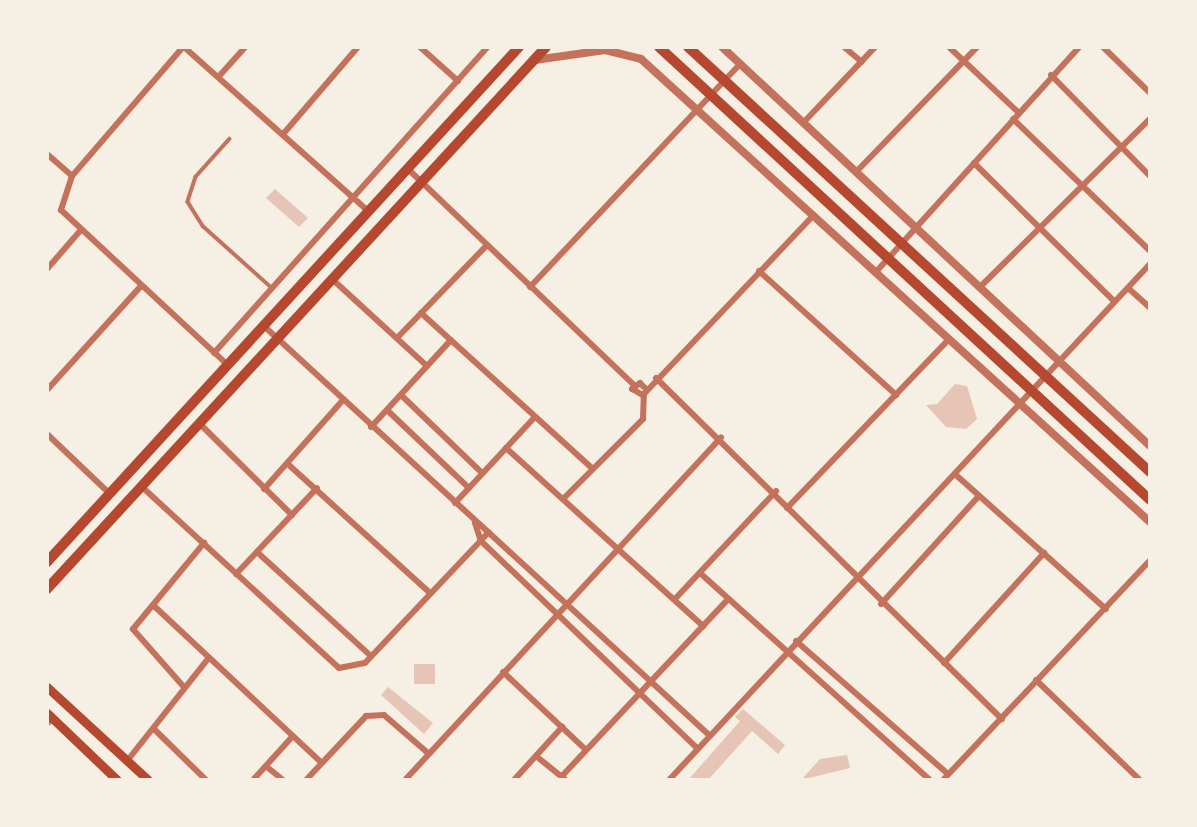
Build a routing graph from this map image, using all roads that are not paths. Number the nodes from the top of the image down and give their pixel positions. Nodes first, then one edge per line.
1 (183, 47) edge
2 (245, 47) edge
3 (358, 47) edge
4 (420, 47) edge
5 (488, 47) edge
6 (519, 47) edge
7 (546, 47) edge
8 (659, 47) edge
9 (688, 47) edge
10 (722, 47) edge
11 (844, 47) edge
12 (875, 47) edge
13 (949, 47) edge
14 (977, 47) edge
15 (1080, 47) edge
16 (1103, 47) edge
17 (535, 60) junction
18 (964, 61) junction
19 (862, 62) junction
20 (740, 64) junction
21 (221, 74) junction
22 (1051, 75) junction
23 (458, 81) junction
24 (724, 82) junction
25 (1150, 93) edge
26 (711, 96) junction
27 (697, 111) junction
28 (1018, 112) junction
29 (1013, 119) junction
30 (1150, 119) edge
31 (803, 123) junction
32 (284, 133) junction
33 (230, 139) dead end
34 (1121, 146) junction
35 (47, 154) edge
36 (974, 163) junction
37 (409, 170) junction
38 (856, 172) junction
39 (72, 176) junction
40 (1150, 176) edge
41 (421, 181) junction
42 (1079, 184) junction
43 (354, 198) junction
44 (370, 214) junction
45 (812, 216) junction
46 (1037, 225) junction
47 (916, 227) junction
48 (79, 232) junction
49 (901, 244) junction
50 (487, 245) junction
51 (1150, 251) edge
52 (887, 259) junction
53 (1150, 264) edge
54 (47, 270) edge
55 (759, 271) junction
56 (875, 273) junction
57 (332, 279) junction
58 (530, 286) junction
59 (140, 287) junction
60 (980, 287) junction
61 (1128, 288) junction
62 (274, 289) junction
63 (1114, 301) junction
64 (1150, 309) edge
65 (421, 313) junction
66 (265, 327) junction
67 (397, 338) junction
68 (277, 340) junction
69 (451, 340) junction
70 (948, 340) junction
71 (214, 353) junction
72 (1058, 363) junction
73 (229, 366) junction
74 (427, 366) junction
75 (656, 378) junction
76 (1045, 378) junction
77 (634, 385) junction
78 (47, 390) edge
79 (645, 392) junction
80 (1032, 392) junction
81 (401, 395) junction
82 (895, 395) junction
83 (344, 400) junction
84 (1020, 405) junction
85 (387, 410) junction
86 (535, 417) junction
87 (201, 425) junction
88 (371, 427) junction
89 (47, 434) edge
90 (721, 437) junction
91 (1150, 446) edge
92 (506, 448) junction
93 (290, 466) junction
94 (592, 468) junction
95 (1150, 472) edge
96 (482, 473) junction
97 (956, 475) junction
98 (141, 486) junction
99 (317, 488) junction
100 (469, 488) junction
101 (264, 489) junction
102 (776, 491) junction
103 (110, 494) junction
104 (979, 496) junction
105 (564, 498) junction
106 (1150, 500) edge
107 (455, 503) junction
108 (787, 508) junction
109 (292, 515) junction
110 (1150, 522) edge
111 (475, 523) junction
112 (489, 532) junction
113 (481, 541) junction
114 (204, 543) junction
115 (620, 548) junction
116 (257, 552) junction
117 (1044, 552) junction
118 (1150, 560) edge
119 (47, 562) edge
120 (700, 573) junction
121 (236, 574) junction
122 (855, 579) junction
123 (48, 589) edge
124 (430, 593) junction
125 (675, 599) junction
126 (728, 599) junction
127 (565, 602) junction
128 (881, 604) junction
129 (153, 605) junction
130 (1106, 609) junction
131 (556, 612) junction
132 (703, 626) junction
133 (796, 641) junction
134 (786, 652) junction
135 (371, 656) junction
136 (207, 660) junction
137 (944, 663) junction
138 (503, 672) junction
139 (1036, 680) junction
140 (649, 682) junction
141 (183, 686) junction
142 (47, 687) edge
143 (639, 692) junction
144 (49, 719) edge
145 (1002, 719) junction
146 (562, 727) junction
147 (155, 730) junction
148 (709, 735) junction
149 (292, 737) junction
150 (697, 748) junction
151 (585, 749) junction
152 (428, 753) junction
153 (536, 756) junction
154 (127, 761) junction
155 (321, 762) junction
156 (267, 767) junction
157 (948, 774) junction
158 (564, 778) edge
159 (117, 780) edge
160 (148, 780) edge
161 (206, 780) edge
162 (253, 780) edge
163 (283, 780) edge
164 (306, 780) edge
165 (405, 780) edge
166 (514, 780) edge
167 (669, 780) edge
168 (930, 780) edge
169 (943, 780) edge
170 (1140, 780) edge

1 - 21 street
1 - 39 street
2 - 21 street
3 - 32 street
4 - 23 street
5 - 23 street
6 - 37 main road
7 - 17 main road
8 - 26 main road
9 - 24 main road
10 - 20 street
11 - 19 street
12 - 19 street
13 - 18 street
14 - 18 street
15 - 22 street
16 - 25 street
17 - 27 street
17 - 41 main road
18 - 28 street
18 - 38 street
19 - 31 street
20 - 24 street
20 - 31 street
21 - 32 street
22 - 28 street
22 - 34 street
23 - 43 street
24 - 26 street
24 - 49 main road
26 - 27 street
26 - 52 main road
27 - 45 street
27 - 58 street
28 - 29 street
29 - 36 street
29 - 42 street
30 - 34 street
31 - 38 street
32 - 43 street
33 - 62 lane
34 - 40 street
34 - 42 street
35 - 39 street
36 - 46 street
36 - 47 street
37 - 41 street
37 - 44 main road
38 - 47 street
39 - 48 street
41 - 50 street
41 - 57 main road
42 - 46 street
42 - 51 street
43 - 44 street
43 - 62 street
44 - 66 main road
45 - 55 street
45 - 56 street
46 - 60 street
46 - 63 street
47 - 49 street
47 - 60 street
48 - 54 street
48 - 59 street
49 - 52 street
49 - 76 main road
50 - 58 street
50 - 65 street
52 - 56 street
52 - 80 main road
53 - 61 street
55 - 75 street
55 - 82 street
56 - 70 street
57 - 67 street
57 - 68 main road
58 - 77 street
59 - 71 street
59 - 78 street
60 - 72 street
61 - 63 street
61 - 64 street
62 - 71 street
63 - 72 street
65 - 67 street
65 - 69 street
66 - 68 street
66 - 73 main road
67 - 74 street
68 - 83 street
68 - 87 main road
69 - 74 street
69 - 86 street
70 - 82 street
70 - 84 street
71 - 73 street
72 - 76 street
72 - 91 street
73 - 103 main road
74 - 81 street
75 - 79 street
75 - 90 street
76 - 80 street
76 - 95 main road
77 - 79 street
77 - 79 street
79 - 94 street
80 - 84 street
80 - 106 main road
81 - 85 street
81 - 96 street
82 - 108 street
83 - 88 street
83 - 93 street
84 - 97 street
84 - 110 street
85 - 88 street
85 - 100 street
86 - 92 street
86 - 94 street
87 - 98 main road
87 - 101 street
88 - 107 street
89 - 103 street
90 - 102 street
90 - 115 street
92 - 96 street
92 - 105 street
93 - 99 street
93 - 101 street
94 - 105 street
96 - 100 street
97 - 104 street
97 - 122 street
98 - 114 street
98 - 123 main road
99 - 109 street
99 - 124 street
100 - 107 street
101 - 109 street
102 - 108 street
102 - 120 street
103 - 119 main road
104 - 117 street
104 - 128 street
105 - 115 street
107 - 111 street
108 - 122 street
109 - 116 street
111 - 112 street
111 - 113 street
112 - 113 street
112 - 127 street
113 - 124 street
113 - 131 street
114 - 121 street
114 - 129 street
115 - 125 street
115 - 127 street
116 - 121 street
116 - 135 street
117 - 130 street
117 - 137 street
118 - 130 street
120 - 125 street
120 - 126 street
121 - 135 street
122 - 128 street
122 - 133 street
124 - 135 street
125 - 132 street
126 - 132 street
126 - 134 street
127 - 131 street
127 - 140 street
128 - 137 street
129 - 136 street
129 - 141 street
130 - 139 street
131 - 138 street
131 - 143 street
132 - 140 street
133 - 134 street
133 - 157 street
134 - 148 street
134 - 168 street
136 - 141 street
136 - 149 street
137 - 145 street
138 - 146 street
138 - 152 street
139 - 145 street
139 - 170 street
140 - 143 street
140 - 148 street
141 - 147 street
142 - 154 main road
143 - 150 street
143 - 151 street
144 - 159 main road
145 - 157 street
146 - 151 street
146 - 153 street
147 - 154 street
147 - 161 street
148 - 150 street
149 - 155 street
149 - 156 street
150 - 167 street
151 - 158 street
152 - 155 street
152 - 165 street
153 - 158 street
153 - 166 street
154 - 160 main road
155 - 164 street
156 - 162 street
156 - 163 street
157 - 169 street

